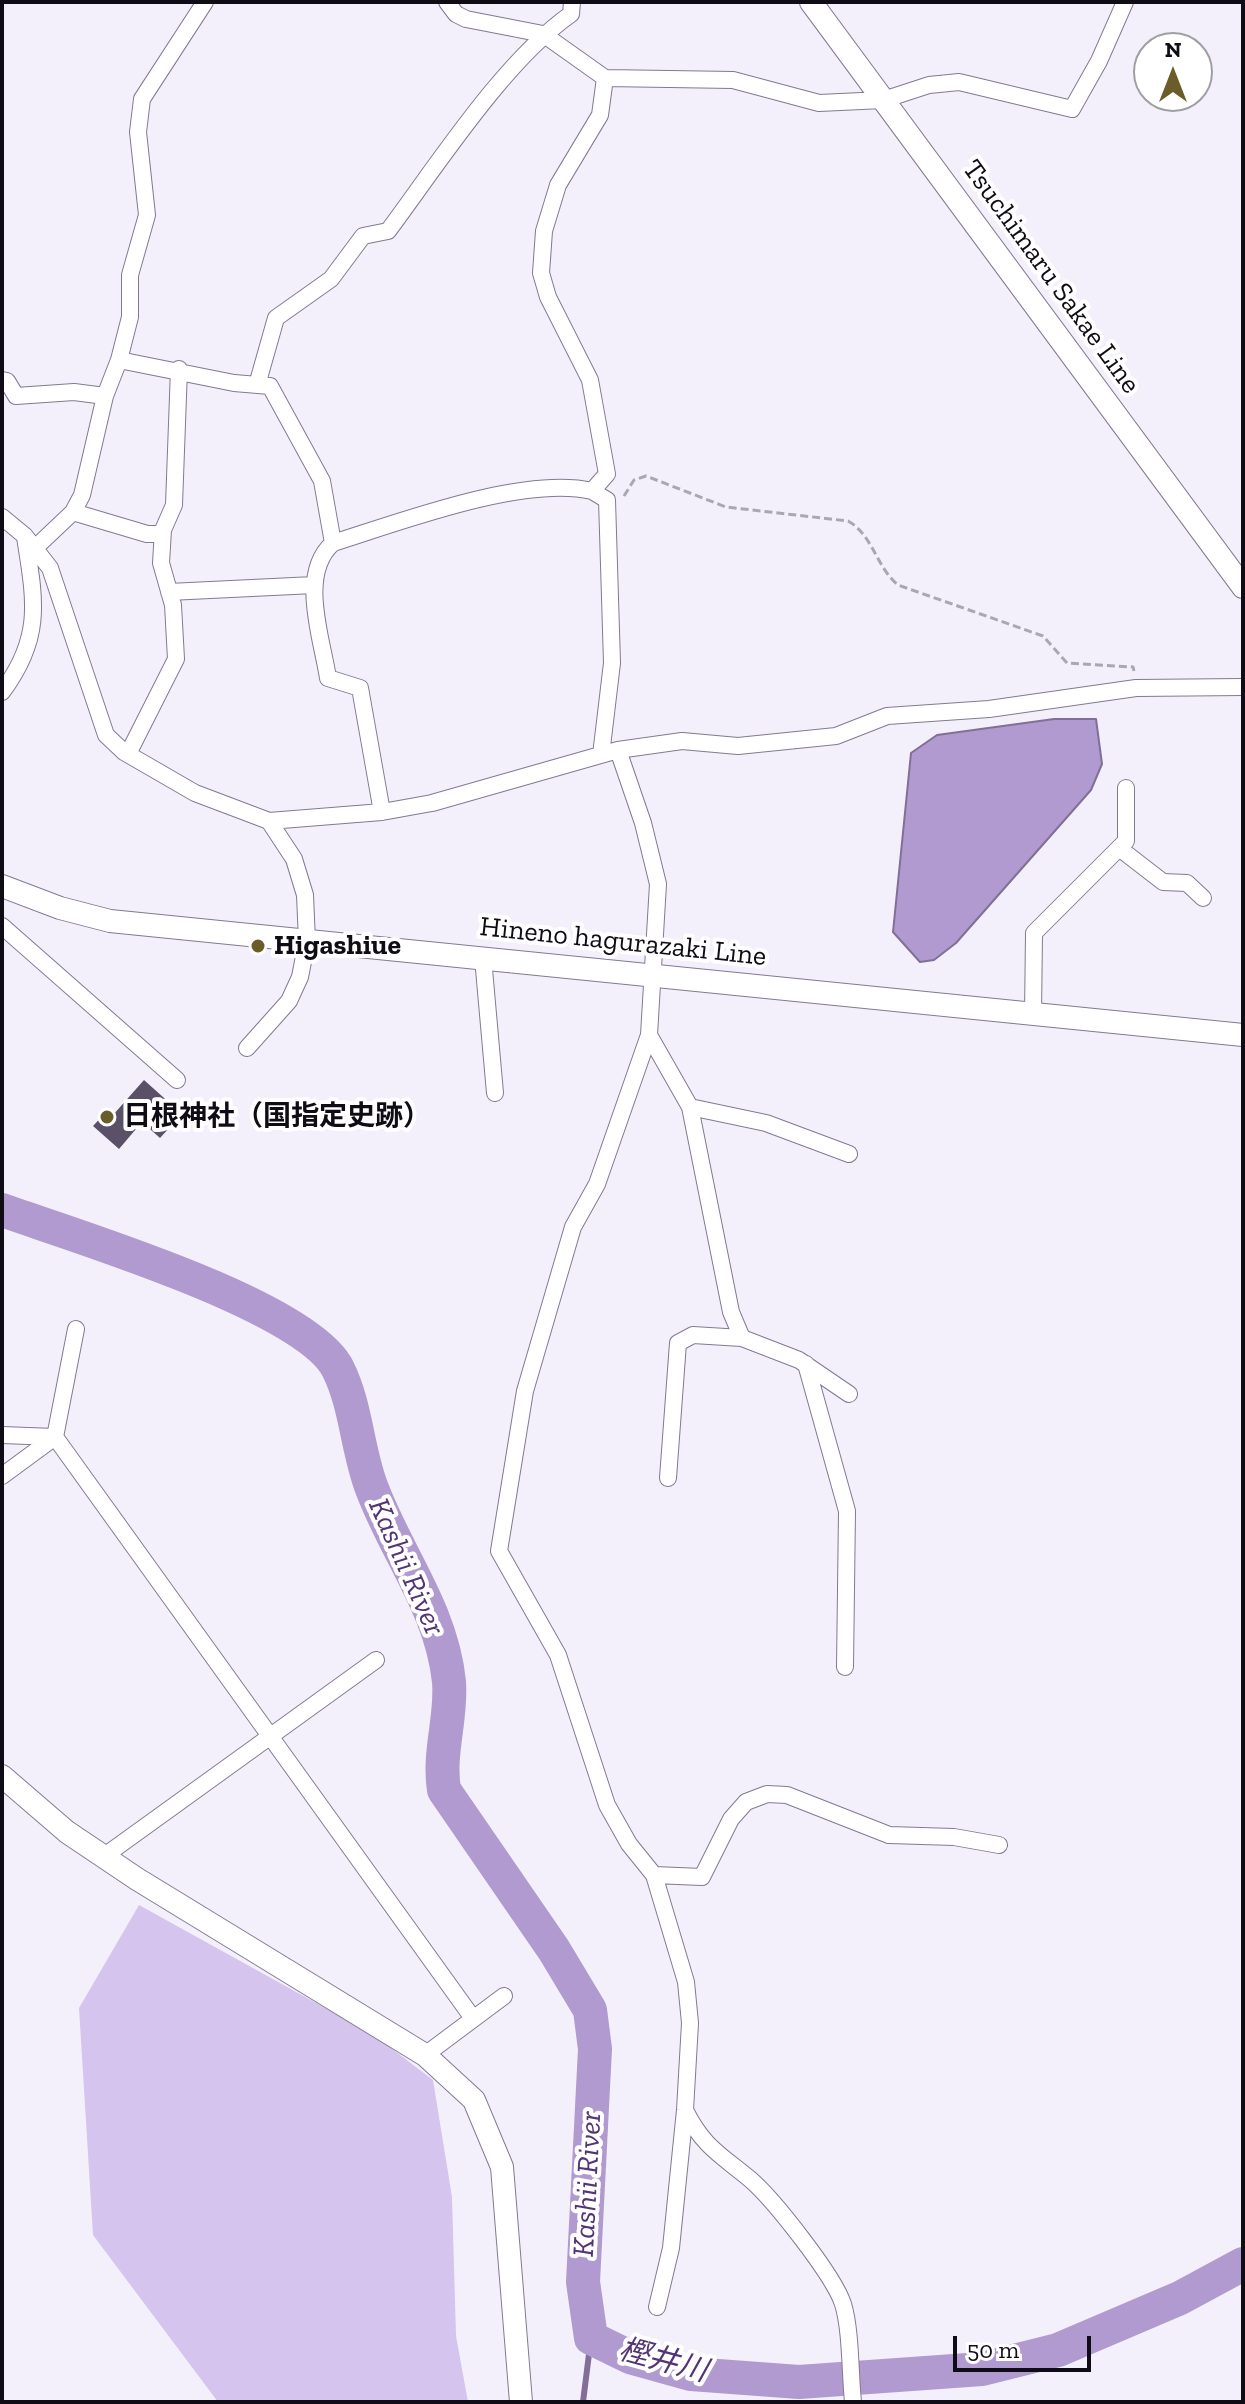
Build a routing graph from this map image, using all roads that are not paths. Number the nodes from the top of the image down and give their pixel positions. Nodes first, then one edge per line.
1 (205, 2) edge
2 (447, 2) edge
3 (572, 2) edge
4 (811, 2) edge
5 (1125, 2) edge
6 (543, 34) junction
7 (605, 78) junction
8 (883, 100) junction
9 (119, 360) junction
10 (179, 369) junction
11 (2, 380) edge
12 (257, 385) junction
13 (105, 396) junction
14 (600, 496) junction
15 (73, 512) junction
16 (2, 517) edge
17 (162, 534) junction
18 (30, 542) junction
19 (333, 543) junction
20 (314, 585) junction
21 (1243, 587) edge
22 (169, 592) junction
23 (1243, 687) edge
24 (2, 692) edge
25 (618, 750) junction
26 (128, 754) junction
27 (601, 755) junction
28 (1126, 788) dead end
29 (382, 812) junction
30 (269, 821) junction
31 (1119, 848) junction
32 (3, 890) edge
33 (1203, 898) dead end
34 (2, 926) edge
35 (307, 941) junction
36 (483, 958) junction
37 (653, 975) junction
38 (1033, 1015) junction
39 (649, 1035) junction
40 (1243, 1035) edge
41 (247, 1048) dead end
42 (177, 1080) dead end
43 (495, 1093) dead end
44 (690, 1107) junction
45 (849, 1154) dead end
46 (76, 1329) dead end
47 (742, 1338) junction
48 (806, 1364) junction
49 (849, 1394) dead end
50 (2, 1435) edge
51 (55, 1437) junction
52 (2, 1476) edge
53 (668, 1478) dead end
54 (376, 1660) dead end
55 (845, 1667) dead end
56 (271, 1737) junction
57 (2, 1776) edge
58 (999, 1845) dead end
59 (103, 1857) junction
60 (654, 1875) junction
61 (504, 1996) dead end
62 (472, 2017) junction
63 (425, 2055) junction
64 (685, 2110) junction
65 (657, 2307) dead end
66 (521, 2402) edge
67 (853, 2402) edge

1 - 9 street
2 - 6 street
3 - 6 street
4 - 8 main road, Tsuchimaru Sakae Line
5 - 8 street
6 - 7 street
6 - 12 street
7 - 8 street
7 - 14 street
8 - 21 main road, Tsuchimaru Sakae Line
9 - 10 street
9 - 13 street
10 - 12 street
10 - 17 street
11 - 13 street
12 - 19 street
13 - 15 street
14 - 19 street
14 - 27 street
15 - 17 street
15 - 18 street
16 - 18 street
17 - 22 street
18 - 24 street
18 - 26 street
19 - 20 street
20 - 22 street
20 - 29 street
22 - 26 street
23 - 25 street
25 - 27 street
25 - 37 street
26 - 30 street
27 - 29 street
28 - 31 street
29 - 30 street
30 - 35 street
31 - 33 street
31 - 38 street
32 - 35 main road, Hineno hagurazaki Line
34 - 42 street
35 - 36 main road, Hineno hagurazaki Line
35 - 41 street
36 - 37 main road, Hineno hagurazaki Line
36 - 43 street
37 - 38 main road, Hineno hagurazaki Line
37 - 39 street
38 - 40 main road, Hineno hagurazaki Line
39 - 44 street
39 - 60 street
44 - 45 street
44 - 47 street
46 - 51 street
47 - 48 street
47 - 53 street
48 - 49 street
48 - 55 street
50 - 51 street
51 - 52 street
51 - 56 street
54 - 56 street
56 - 59 street
56 - 62 street
57 - 59 main road
58 - 60 street
59 - 63 main road
60 - 64 street
61 - 62 street
62 - 63 street
63 - 66 main road
64 - 65 street
64 - 67 street

